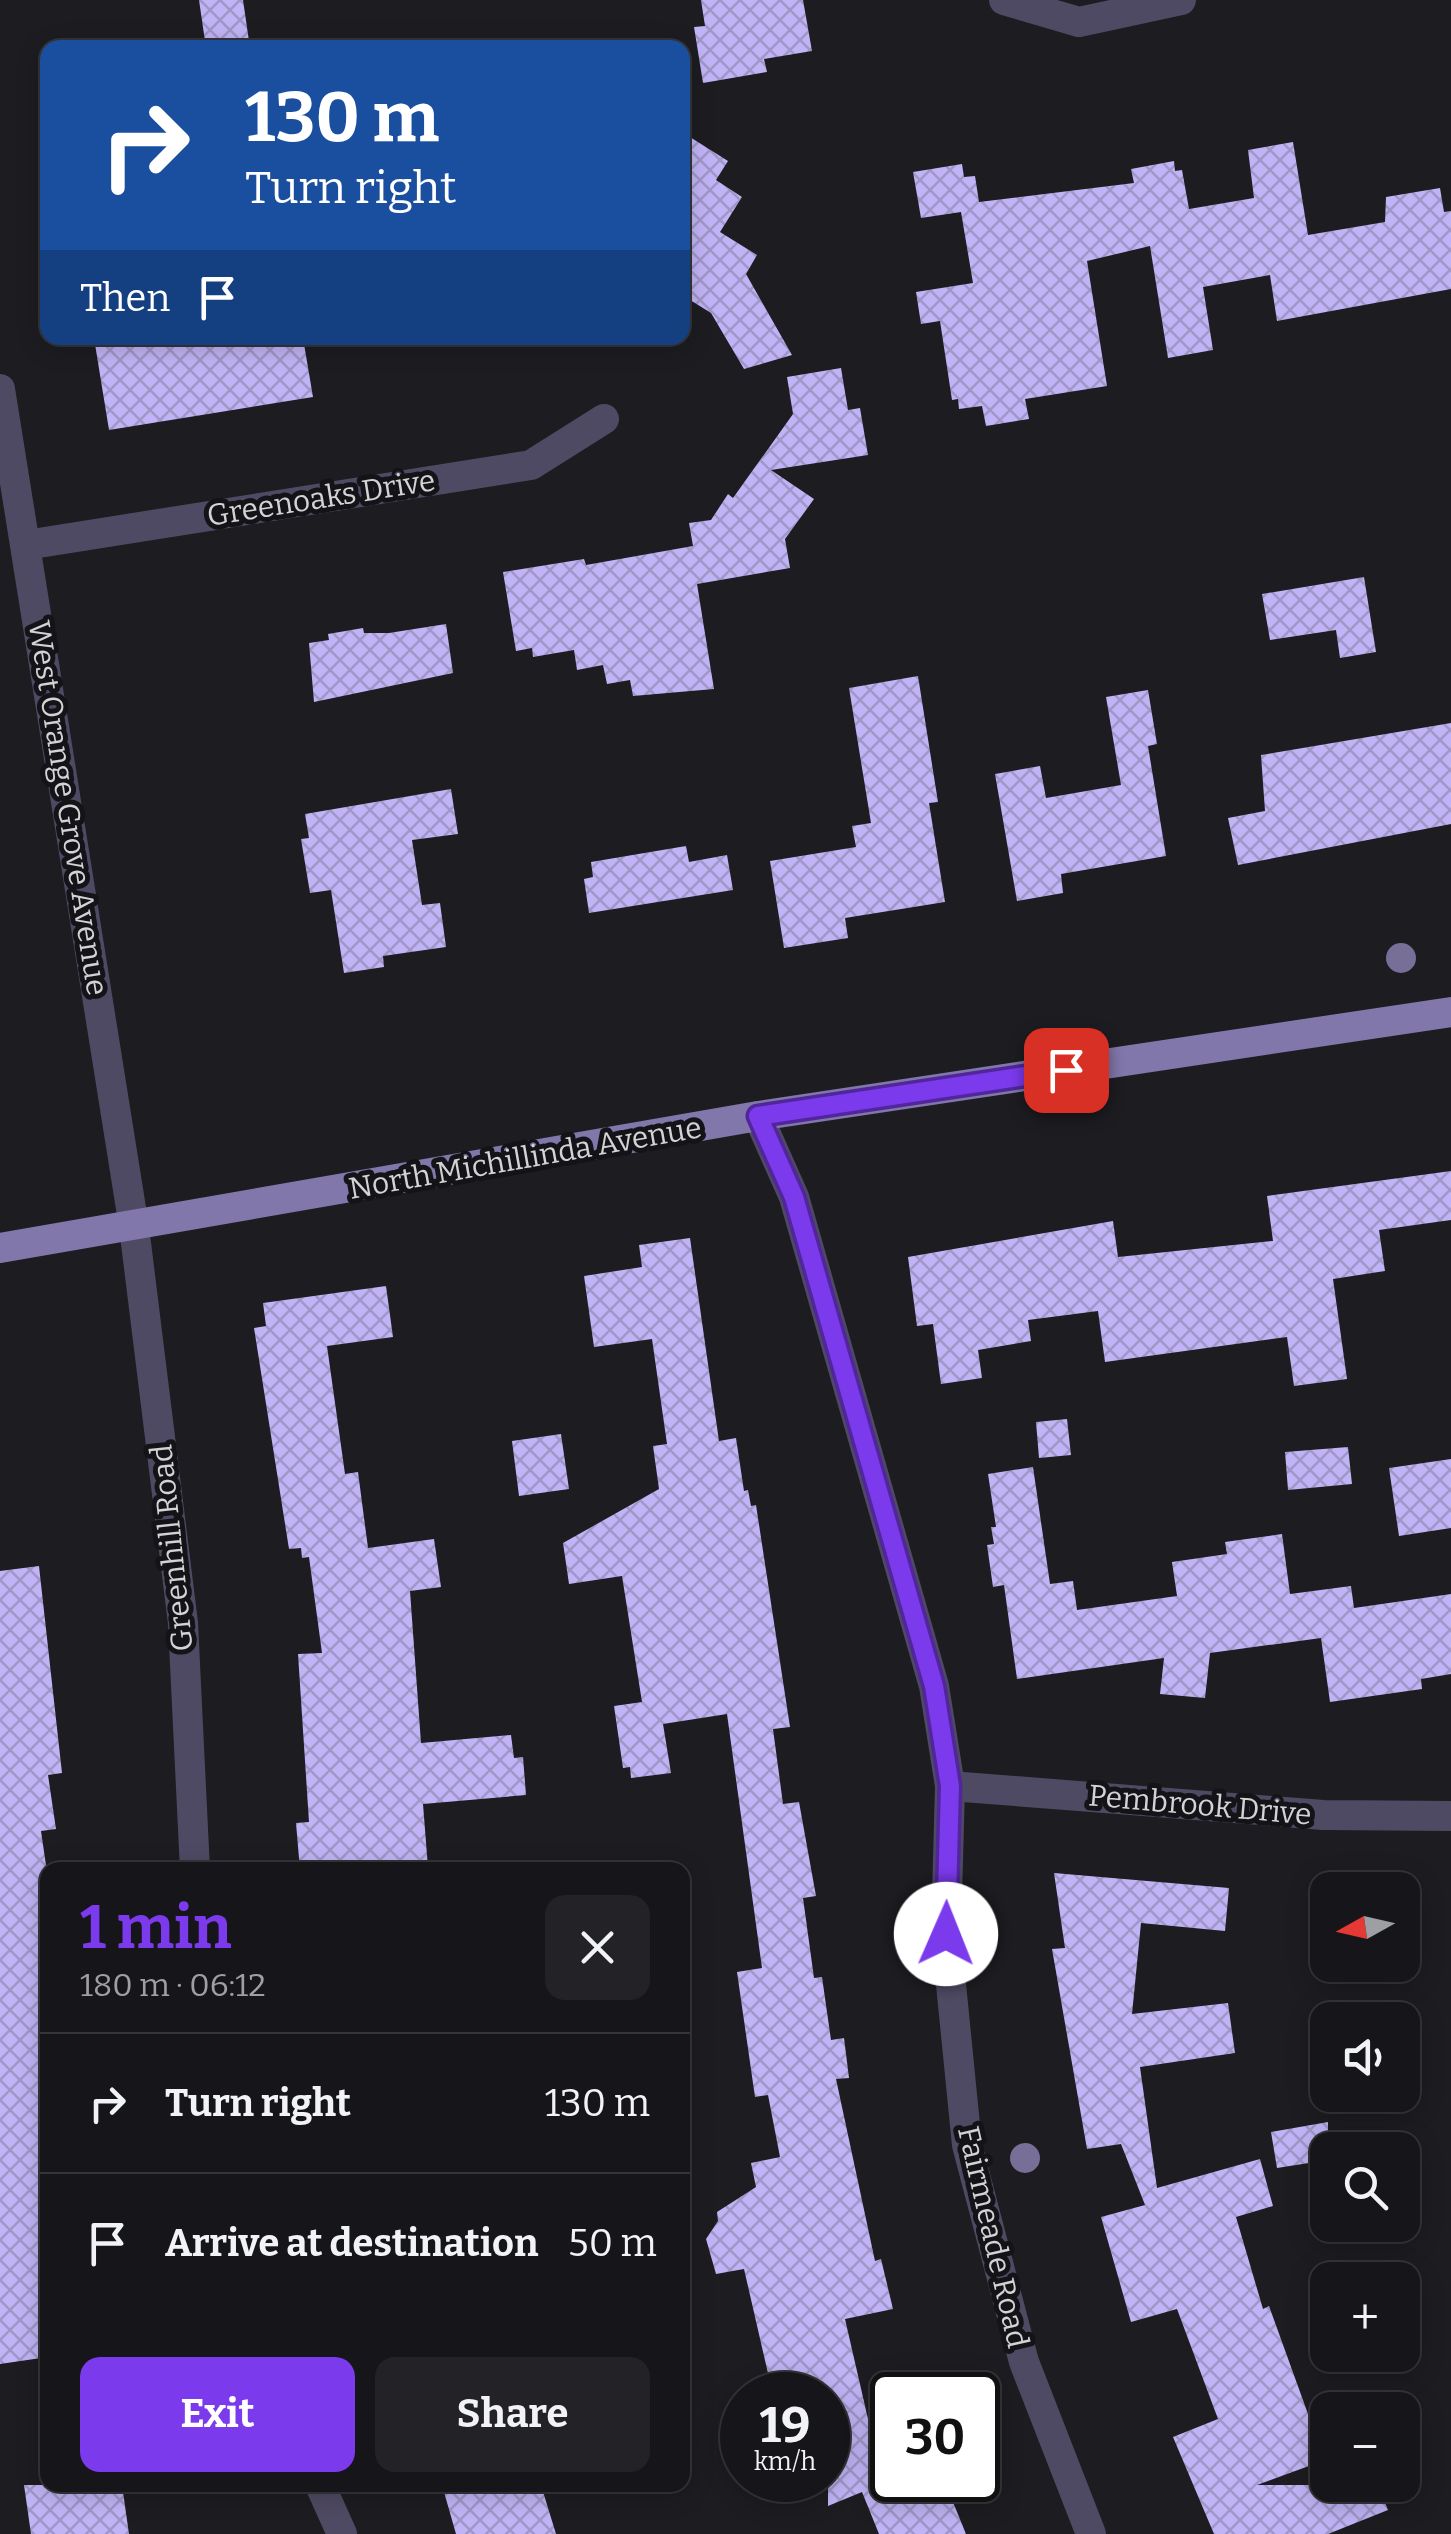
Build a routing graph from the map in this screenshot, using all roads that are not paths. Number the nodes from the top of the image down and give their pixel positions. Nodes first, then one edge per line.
1 (1004, 0) edge
2 (1181, 0) edge
3 (0, 389) edge
4 (604, 418) dead end
5 (26, 545) junction
6 (1451, 1012) edge
7 (758, 1116) junction
8 (134, 1227) junction
9 (0, 1248) edge
10 (950, 1786) junction
11 (1451, 1816) edge
12 (195, 1862) edge
13 (323, 2492) edge
14 (342, 2534) edge
15 (1091, 2534) edge

1 - 2 street
3 - 5 street, West Orange Grove Avenue
4 - 5 street, Greenoaks Drive
5 - 8 street, West Orange Grove Avenue
6 - 7 main road, North Michillinda Avenue
7 - 8 main road, North Michillinda Avenue
7 - 10 street, Fairmeade Road
8 - 9 main road, North Michillinda Avenue
8 - 12 street, Greenhill Road
10 - 11 street, Pembrook Drive
10 - 15 street, Fairmeade Road
13 - 14 street

